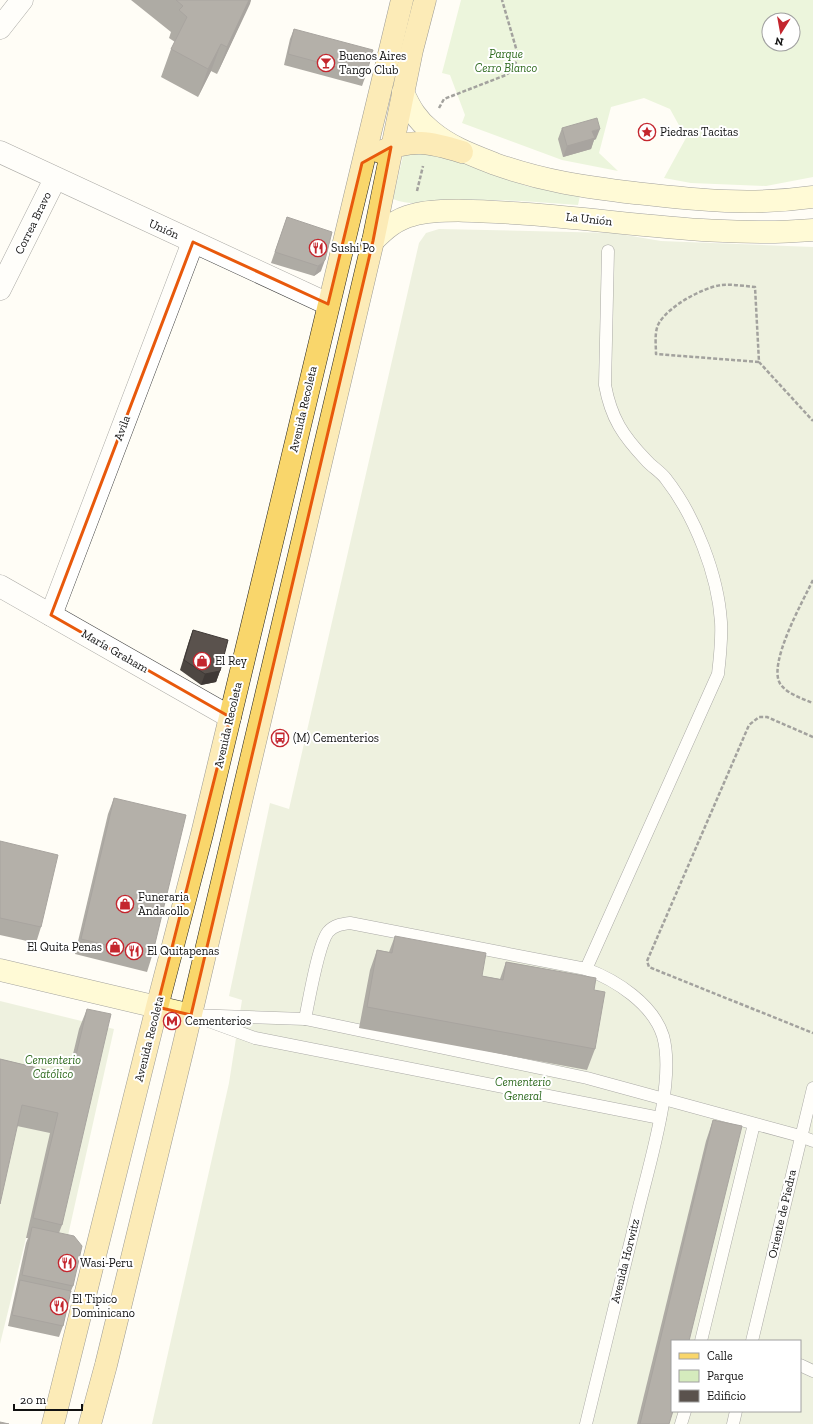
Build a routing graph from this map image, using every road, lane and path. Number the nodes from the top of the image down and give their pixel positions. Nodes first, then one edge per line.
1 (22, 0) edge
2 (402, 0) edge
3 (425, 0) edge
4 (0, 28) edge
5 (403, 92) junction
6 (391, 147) junction
7 (0, 152) edge
8 (462, 152) junction
9 (362, 163) junction
10 (55, 179) junction
11 (813, 197) edge
12 (813, 230) edge
13 (373, 241) junction
14 (193, 242) junction
15 (608, 251) dead end
16 (0, 289) edge
17 (328, 304) junction
18 (759, 362) junction
19 (813, 421) edge
20 (813, 580) edge
21 (0, 586) edge
22 (51, 615) junction
23 (813, 703) edge
24 (230, 717) junction
25 (813, 737) edge
26 (586, 968) junction
27 (0, 970) edge
28 (157, 1007) junction
29 (190, 1015) junction
30 (305, 1019) junction
31 (813, 1033) edge
32 (813, 1088) edge
33 (663, 1098) junction
34 (660, 1118) junction
35 (754, 1124) junction
36 (800, 1136) junction
37 (813, 1141) edge
38 (702, 1340) edge
39 (752, 1340) edge
40 (801, 1366) edge
41 (813, 1371) edge
42 (685, 1412) edge
43 (736, 1412) edge
44 (53, 1424) edge
45 (90, 1424) edge
46 (586, 1424) edge
47 (681, 1424) edge
48 (733, 1424) edge

1 - 4 street
2 - 9 main road, Avenida Recoleta
3 - 5 main road
5 - 6 main road
5 - 8 main road
6 - 8 main road
6 - 9 main road
6 - 13 main road
7 - 10 street, Unión
8 - 11 main road
9 - 17 main road, Avenida Recoleta
10 - 14 street, Unión
10 - 16 street, Correa Bravo
12 - 13 main road, La Unión
13 - 29 main road
14 - 17 street, Unión
14 - 22 street, Avila
15 - 26 lane
17 - 24 main road, Avenida Recoleta
18 - 18 path
18 - 19 path
20 - 23 path
21 - 22 street, María Graham
22 - 24 street, María Graham
24 - 28 main road, Avenida Recoleta
25 - 31 path
26 - 30 lane, Avenida Horwitz
26 - 33 lane, Avenida Horwitz
27 - 28 main road
28 - 29 main road
28 - 44 main road, Avenida Recoleta
29 - 30 lane
29 - 34 lane
29 - 45 main road
30 - 33 lane
32 - 36 lane, Oriente de Piedra
33 - 34 lane, Avenida Horwitz
33 - 35 lane
34 - 46 lane, Avenida Horwitz
35 - 36 lane
35 - 38 lane
36 - 37 lane
36 - 39 lane, Oriente de Piedra
40 - 41 lane
42 - 47 lane
43 - 48 lane

